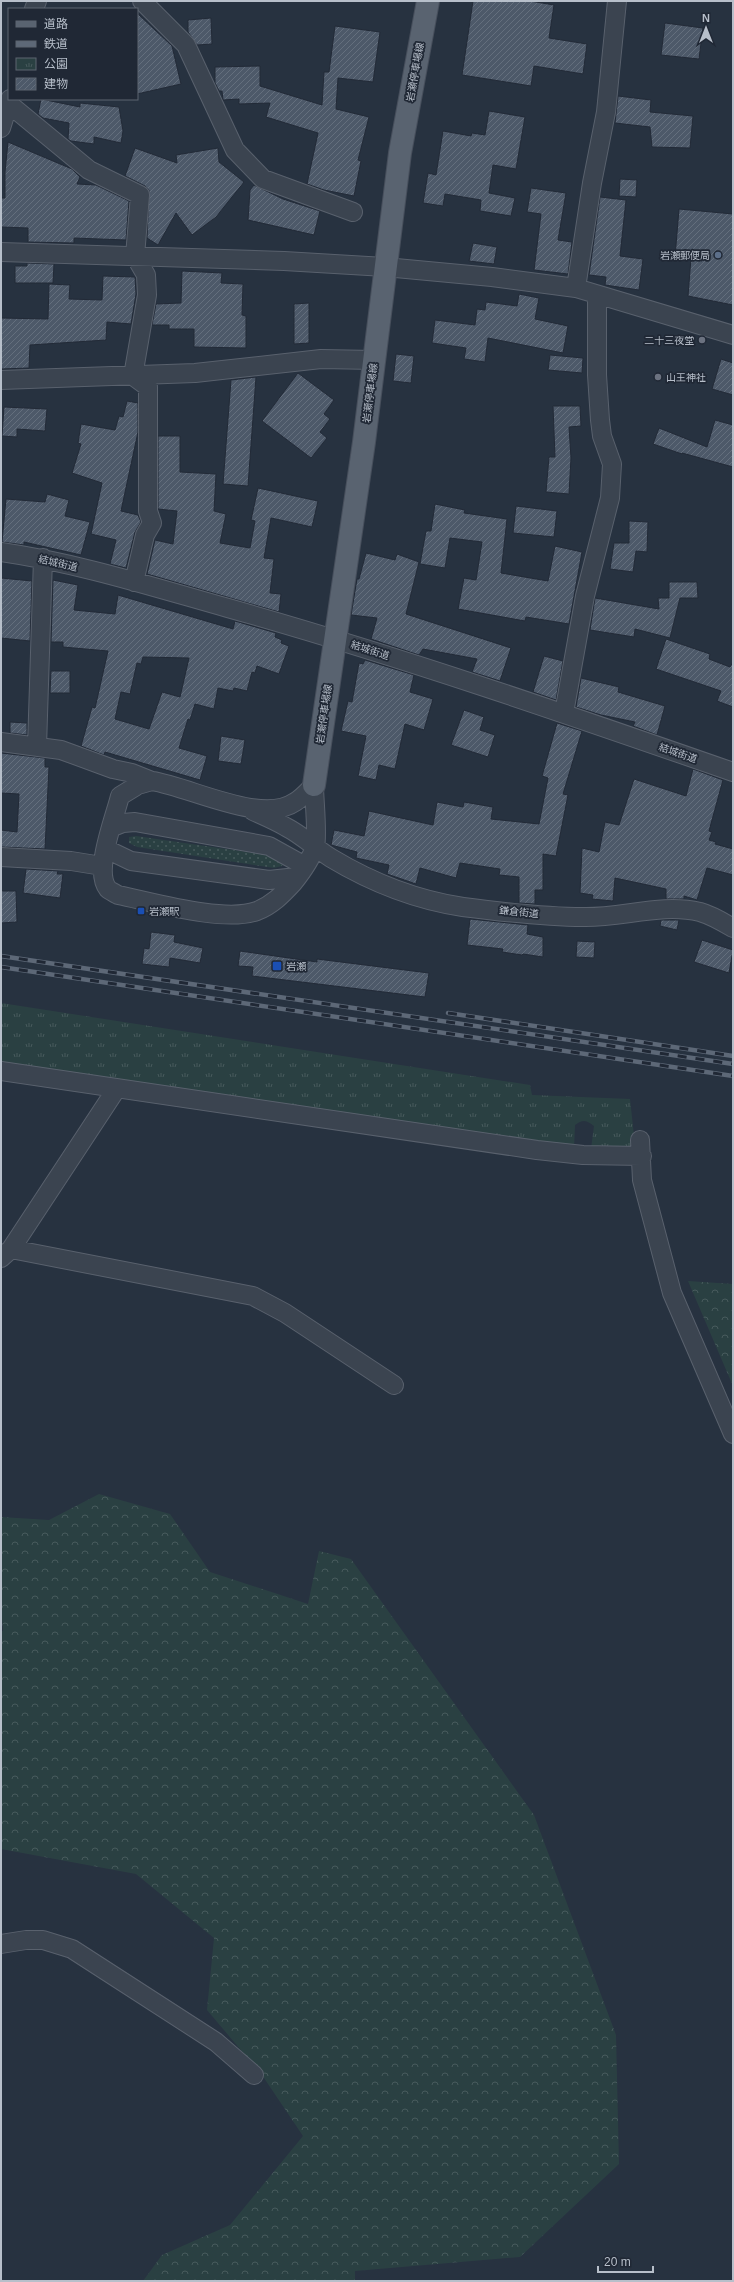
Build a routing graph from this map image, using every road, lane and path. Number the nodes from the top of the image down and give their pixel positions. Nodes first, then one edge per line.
1 (142, 1) edge
2 (428, 1) edge
3 (617, 1) edge
4 (9, 102) edge
5 (1, 128) edge
6 (354, 212) dead end
7 (1, 252) edge
8 (135, 256) junction
9 (385, 267) junction
10 (576, 288) junction
11 (597, 296) junction
12 (733, 335) edge
13 (374, 360) junction
14 (133, 376) junction
15 (1, 380) edge
16 (1, 552) edge
17 (43, 558) junction
18 (134, 582) junction
19 (335, 638) junction
20 (564, 713) junction
21 (1, 742) edge
22 (37, 746) junction
23 (113, 769) junction
24 (733, 772) edge
25 (152, 781) junction
26 (314, 785) junction
27 (120, 796) junction
28 (247, 808) junction
29 (113, 827) junction
30 (315, 846) junction
31 (1, 857) edge
32 (104, 858) junction
33 (301, 872) junction
34 (733, 928) edge
35 (1, 1071) edge
36 (117, 1088) junction
37 (6, 1253) edge
38 (394, 1385) dead end
39 (733, 1434) edge
40 (1, 1944) edge
41 (254, 2075) dead end

1 - 6 street
2 - 9 main road, 岩瀬停車場線
3 - 10 street
4 - 5 street
4 - 8 street
7 - 8 street
8 - 9 street
8 - 14 street
9 - 10 street
9 - 13 main road, 岩瀬停車場線
10 - 11 street
11 - 12 street
11 - 20 street
13 - 14 street
13 - 19 main road, 岩瀬停車場線
14 - 15 street
14 - 18 street
16 - 17 street, 結城街道
17 - 18 street, 結城街道
17 - 22 street
18 - 19 street, 結城街道
19 - 20 street, 結城街道
19 - 26 main road, 岩瀬停車場線
20 - 24 street, 結城街道
21 - 22 street
22 - 23 street
23 - 25 street
23 - 27 street
25 - 27 street
25 - 28 street
26 - 28 street
26 - 30 street
27 - 29 street
28 - 30 street, 鎌倉街道
29 - 32 street
29 - 33 street
30 - 33 street
30 - 34 street, 鎌倉街道
31 - 32 street
32 - 33 street
32 - 33 street
35 - 36 street
36 - 37 street
36 - 39 street
37 - 38 street
40 - 41 street

